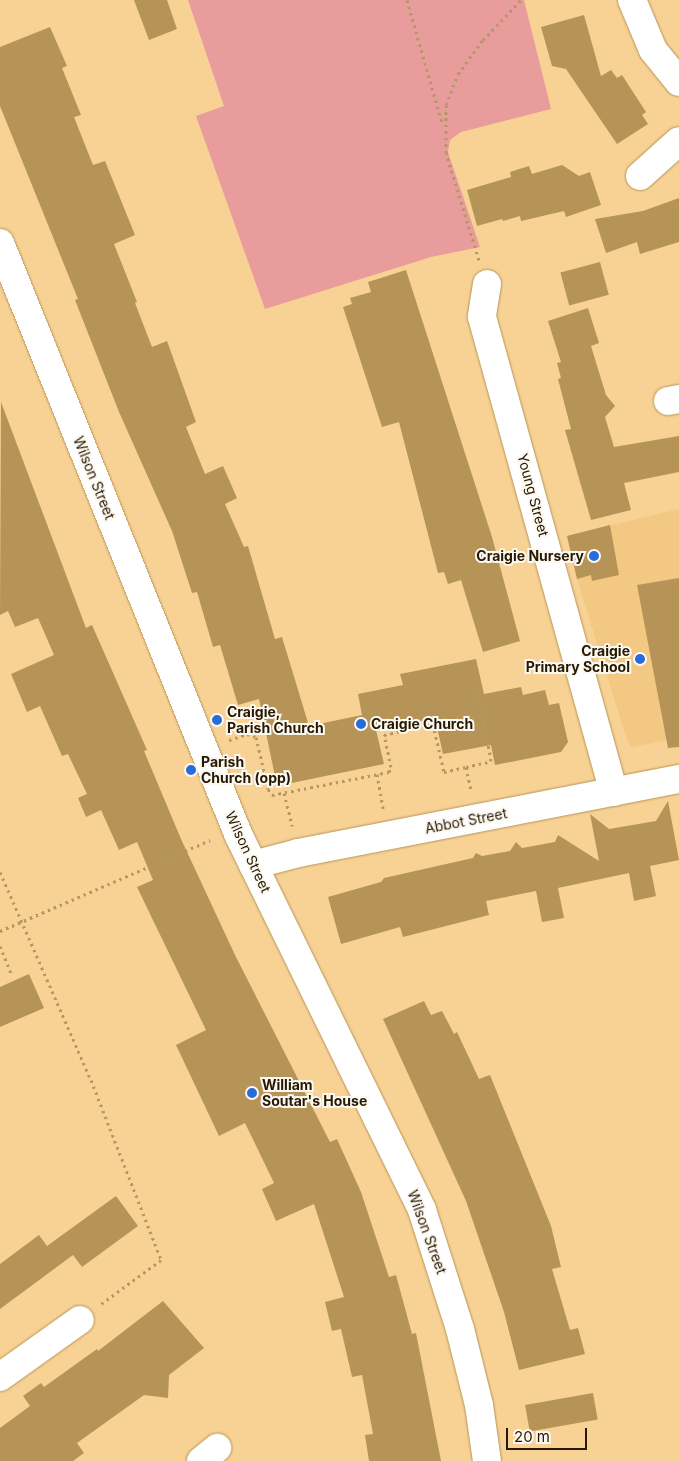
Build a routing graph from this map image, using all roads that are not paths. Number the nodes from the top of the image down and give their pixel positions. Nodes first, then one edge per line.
1 (632, 0) edge
2 (679, 82) edge
3 (679, 141) edge
4 (640, 176) dead end
5 (0, 243) edge
6 (487, 284) road end
7 (679, 779) edge
8 (614, 792) junction
9 (254, 865) junction
10 (80, 1320) road end
11 (0, 1377) edge
12 (487, 1461) edge

1 - 2 street
3 - 4 street
5 - 9 street, Wilson Street
6 - 8 street, Young Street
7 - 8 street, Abbot Street
8 - 9 street, Abbot Street
9 - 12 street, Wilson Street
10 - 11 street

